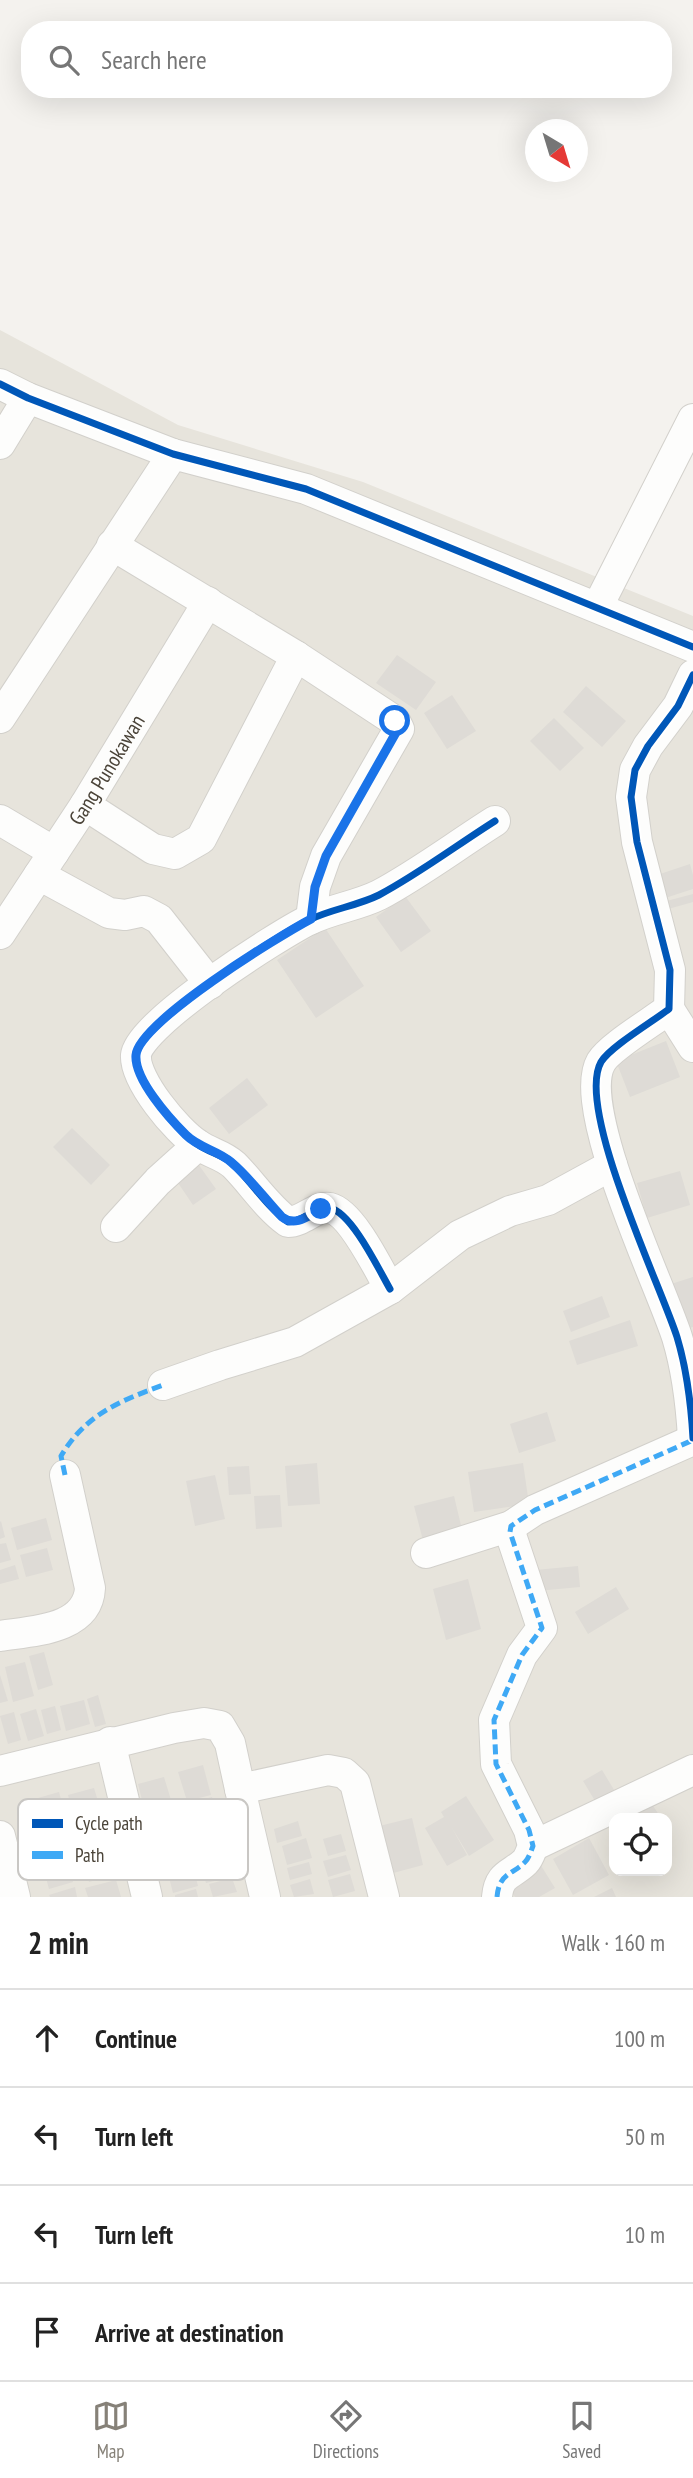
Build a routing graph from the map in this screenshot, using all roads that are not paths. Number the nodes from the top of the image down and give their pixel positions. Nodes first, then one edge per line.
1 (0, 384) edge
2 (28, 398) junction
3 (693, 419) edge
4 (0, 444) edge
5 (173, 454) junction
6 (112, 545) junction
7 (208, 602) junction
8 (598, 606) junction
9 (693, 647) edge
10 (296, 656) junction
11 (693, 675) edge
12 (0, 718) edge
13 (85, 805) junction
14 (0, 820) edge
15 (495, 821) dead end
16 (46, 864) junction
17 (311, 919) junction
18 (0, 934) edge
19 (210, 984) junction
20 (668, 1009) junction
21 (693, 1047) edge
22 (198, 1145) junction
23 (612, 1165) junction
24 (116, 1227) dead end
25 (390, 1289) junction
26 (163, 1385) dead end
27 (693, 1439) edge
28 (65, 1475) dead end
29 (512, 1526) junction
30 (426, 1553) dead end
31 (0, 1636) edge
32 (110, 1742) junction
33 (693, 1770) edge
34 (0, 1771) edge
35 (240, 1789) junction
36 (124, 1799) edge
37 (242, 1799) edge
38 (248, 1824) edge
39 (0, 1836) edge
40 (533, 1846) junction
41 (15, 1897) edge
42 (265, 1897) edge
43 (384, 1897) edge
44 (497, 1897) edge

1 - 2 street
2 - 4 street
2 - 5 street
3 - 8 street
5 - 6 street
5 - 8 street
6 - 7 street
6 - 12 street
7 - 10 street
7 - 13 street, Gang Punokawan
8 - 9 street
10 - 13 street
10 - 17 street
11 - 20 street
13 - 16 street, Gang Punokawan
14 - 16 street
15 - 17 street
16 - 18 street, Gang Punokawan
16 - 19 street
17 - 19 street
19 - 22 street
20 - 21 street
20 - 23 street
22 - 24 street
22 - 25 street
23 - 25 street
23 - 27 street
25 - 26 street
27 - 29 street
28 - 31 street
29 - 30 street
29 - 40 street
32 - 34 street
32 - 35 street
32 - 36 street
33 - 40 street
35 - 37 street
35 - 43 street
38 - 42 street
39 - 41 street
40 - 44 street

